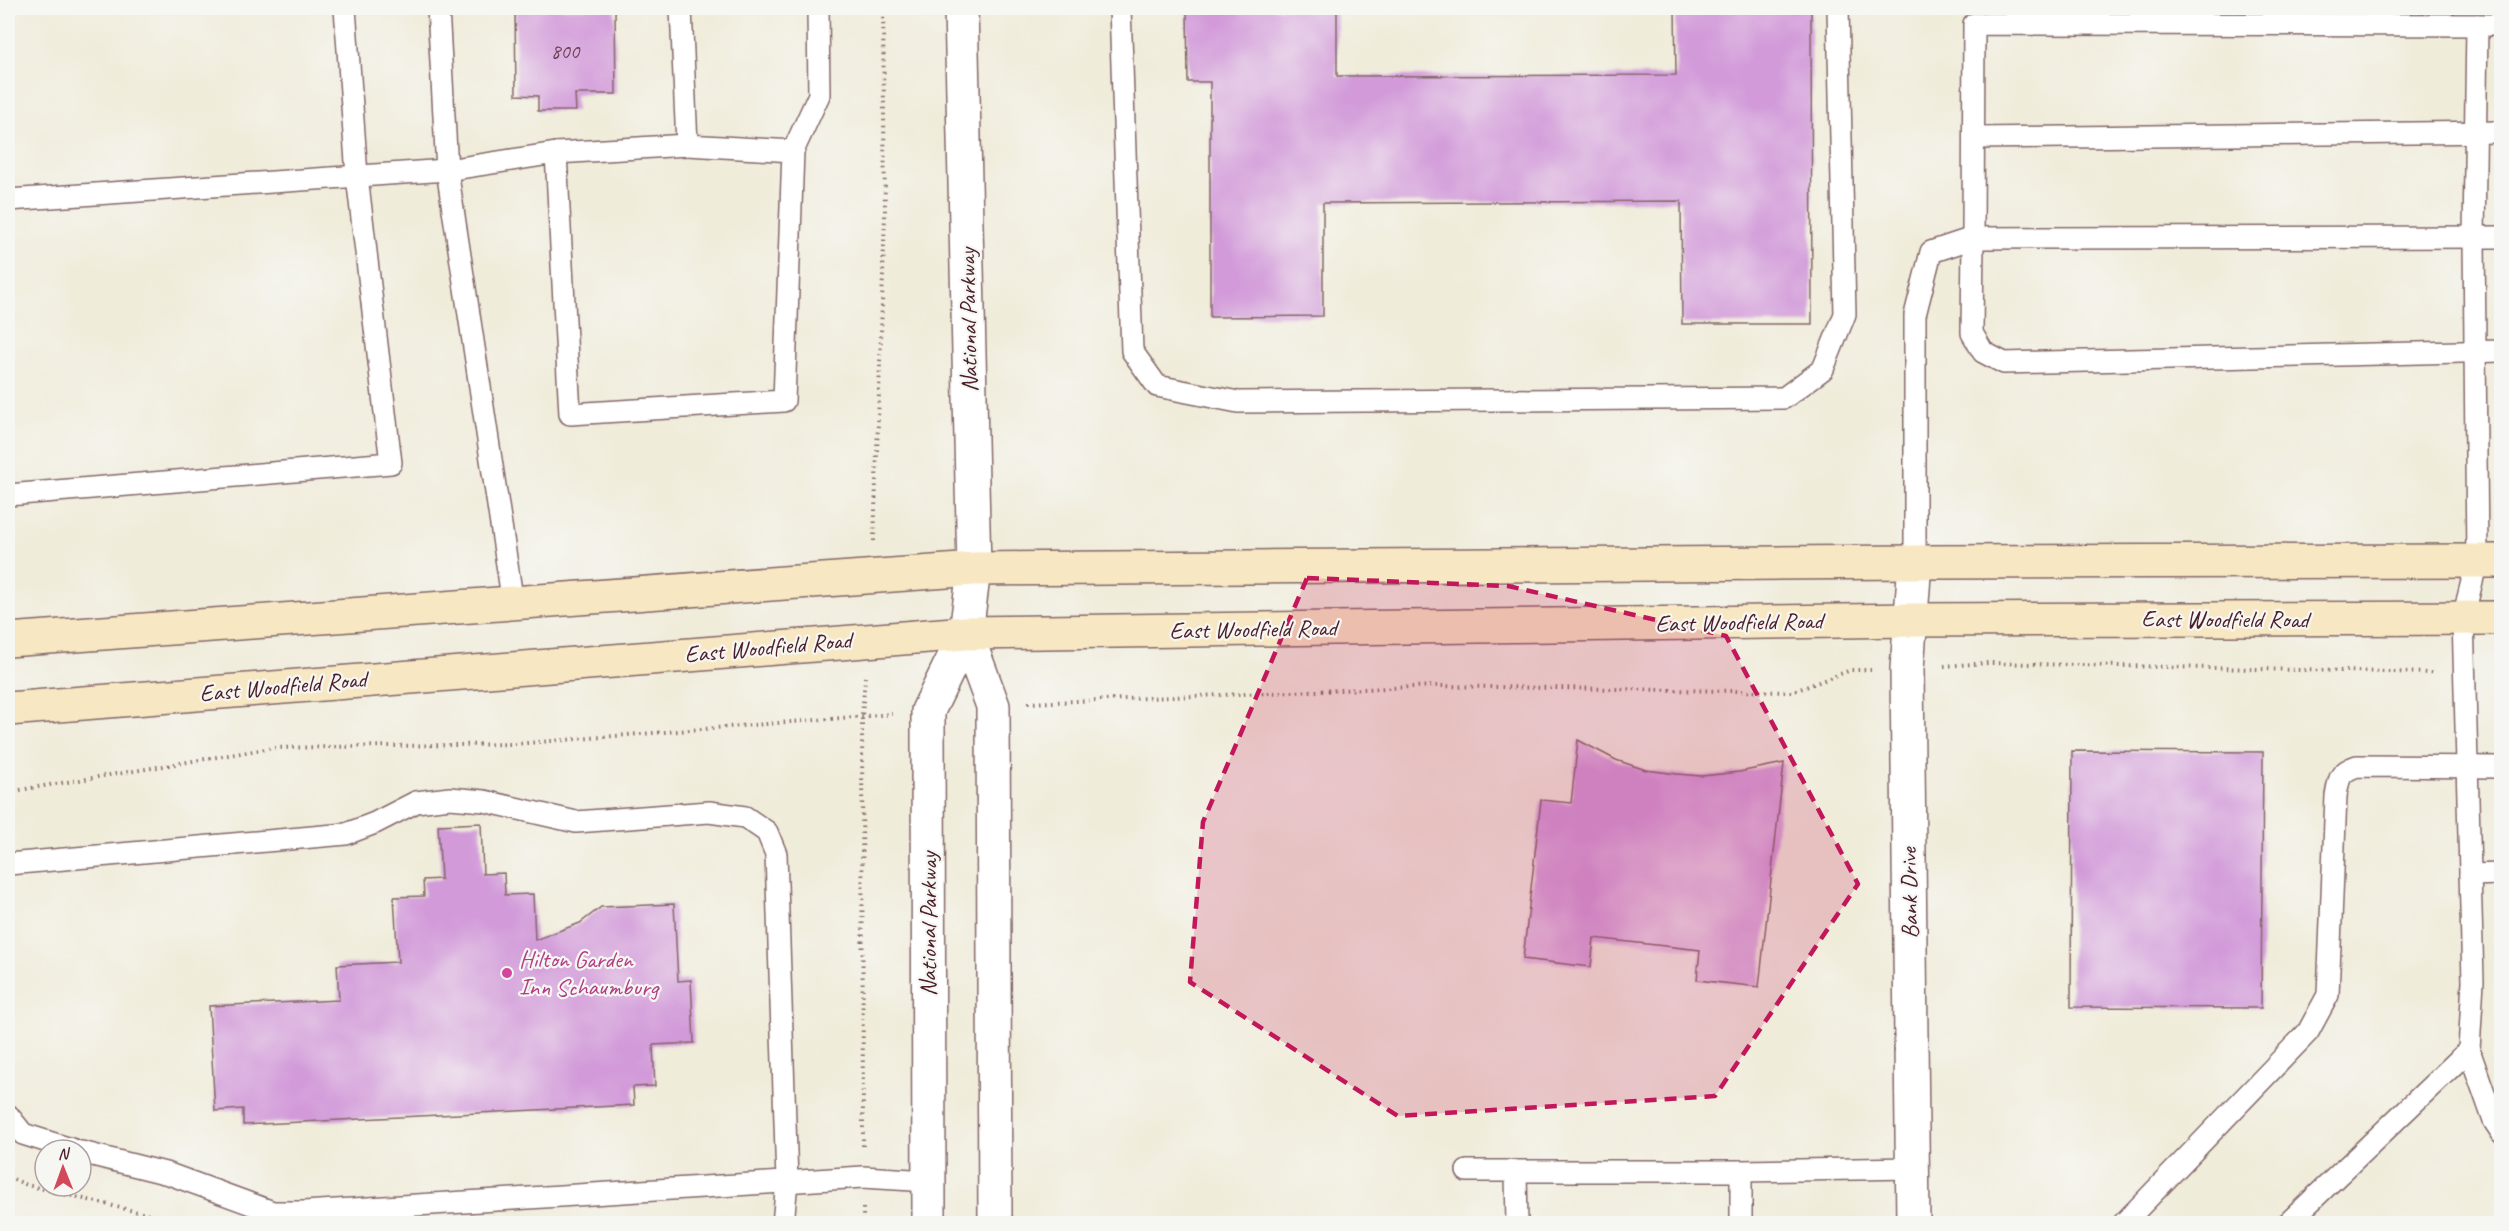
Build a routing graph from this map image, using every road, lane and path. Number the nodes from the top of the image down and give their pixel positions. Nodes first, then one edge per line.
1 (345, 8) edge
2 (438, 8) edge
3 (681, 8) edge
4 (818, 8) edge
5 (883, 8) edge
6 (961, 8) edge
7 (1120, 8) edge
8 (1838, 8) edge
9 (1974, 16) edge
10 (2477, 25) junction
11 (2502, 25) edge
12 (2477, 132) junction
13 (2502, 132) edge
14 (1974, 138) junction
15 (687, 146) junction
16 (793, 151) junction
17 (556, 153) junction
18 (447, 170) junction
19 (357, 176) junction
20 (8, 200) edge
21 (2474, 237) junction
22 (2502, 237) edge
23 (1974, 238) junction
24 (2475, 351) junction
25 (2502, 351) edge
26 (8, 495) edge
27 (877, 510) dead end
28 (2489, 561) edge
29 (1915, 562) junction
30 (974, 569) junction
31 (513, 604) junction
32 (2463, 618) junction
33 (2502, 618) edge
34 (1912, 620) junction
35 (966, 633) junction
36 (8, 640) edge
37 (1907, 669) junction
38 (2463, 674) junction
39 (1050, 701) dead end
40 (8, 708) edge
41 (2502, 767) edge
42 (2467, 768) junction
43 (8, 790) edge
44 (8, 864) edge
45 (2502, 874) edge
46 (2470, 875) junction
47 (2469, 1050) junction
48 (8, 1115) edge
49 (2502, 1133) edge
50 (36, 1138) edge
51 (93, 1155) edge
52 (1912, 1168) junction
53 (1467, 1171) dead end
54 (1516, 1171) junction
55 (1741, 1171) junction
56 (8, 1177) edge
57 (863, 1177) junction
58 (787, 1181) junction
59 (929, 1181) junction
60 (306, 1218) edge
61 (187, 1224) edge
62 (783, 1224) edge
63 (863, 1224) edge
64 (929, 1224) edge
65 (995, 1224) edge
66 (1517, 1224) edge
67 (1741, 1224) edge
68 (1912, 1224) edge
69 (2123, 1224) edge
70 (2287, 1224) edge

1 - 19 lane
2 - 18 lane
3 - 15 lane
4 - 16 lane
5 - 27 path
6 - 30 street, National Parkway
7 - 8 lane
9 - 10 lane
9 - 14 lane
10 - 11 lane
10 - 12 lane
12 - 13 lane
12 - 14 lane
12 - 21 lane
14 - 23 lane
15 - 16 lane
15 - 17 lane
16 - 17 lane
17 - 18 lane
18 - 19 lane
18 - 31 lane
19 - 20 lane
19 - 26 lane
21 - 22 lane
21 - 23 lane
21 - 24 lane
23 - 24 lane
23 - 29 lane
24 - 25 lane
24 - 28 lane
28 - 29 street
28 - 32 lane
29 - 30 street
29 - 34 street, Bank Drive
30 - 31 street
30 - 35 street, National Parkway
31 - 36 street
32 - 33 street, East Woodfield Road
32 - 34 street, East Woodfield Road
32 - 38 lane
34 - 35 street, East Woodfield Road
34 - 37 street, Bank Drive
35 - 40 street, East Woodfield Road
35 - 59 street, National Parkway
35 - 65 street, National Parkway
37 - 38 path
37 - 39 path
37 - 52 street, Bank Drive
38 - 42 lane
41 - 42 lane
42 - 46 lane
42 - 69 lane
43 - 57 path
44 - 58 lane
45 - 46 lane
46 - 47 lane
47 - 49 lane
47 - 70 lane
48 - 50 lane
51 - 60 lane
52 - 55 lane
52 - 68 street, Bank Drive
53 - 54 lane
54 - 55 lane
54 - 66 lane
55 - 67 lane
56 - 61 path
57 - 58 lane
57 - 59 lane
57 - 63 path
58 - 60 lane
58 - 62 lane
59 - 64 street, National Parkway

